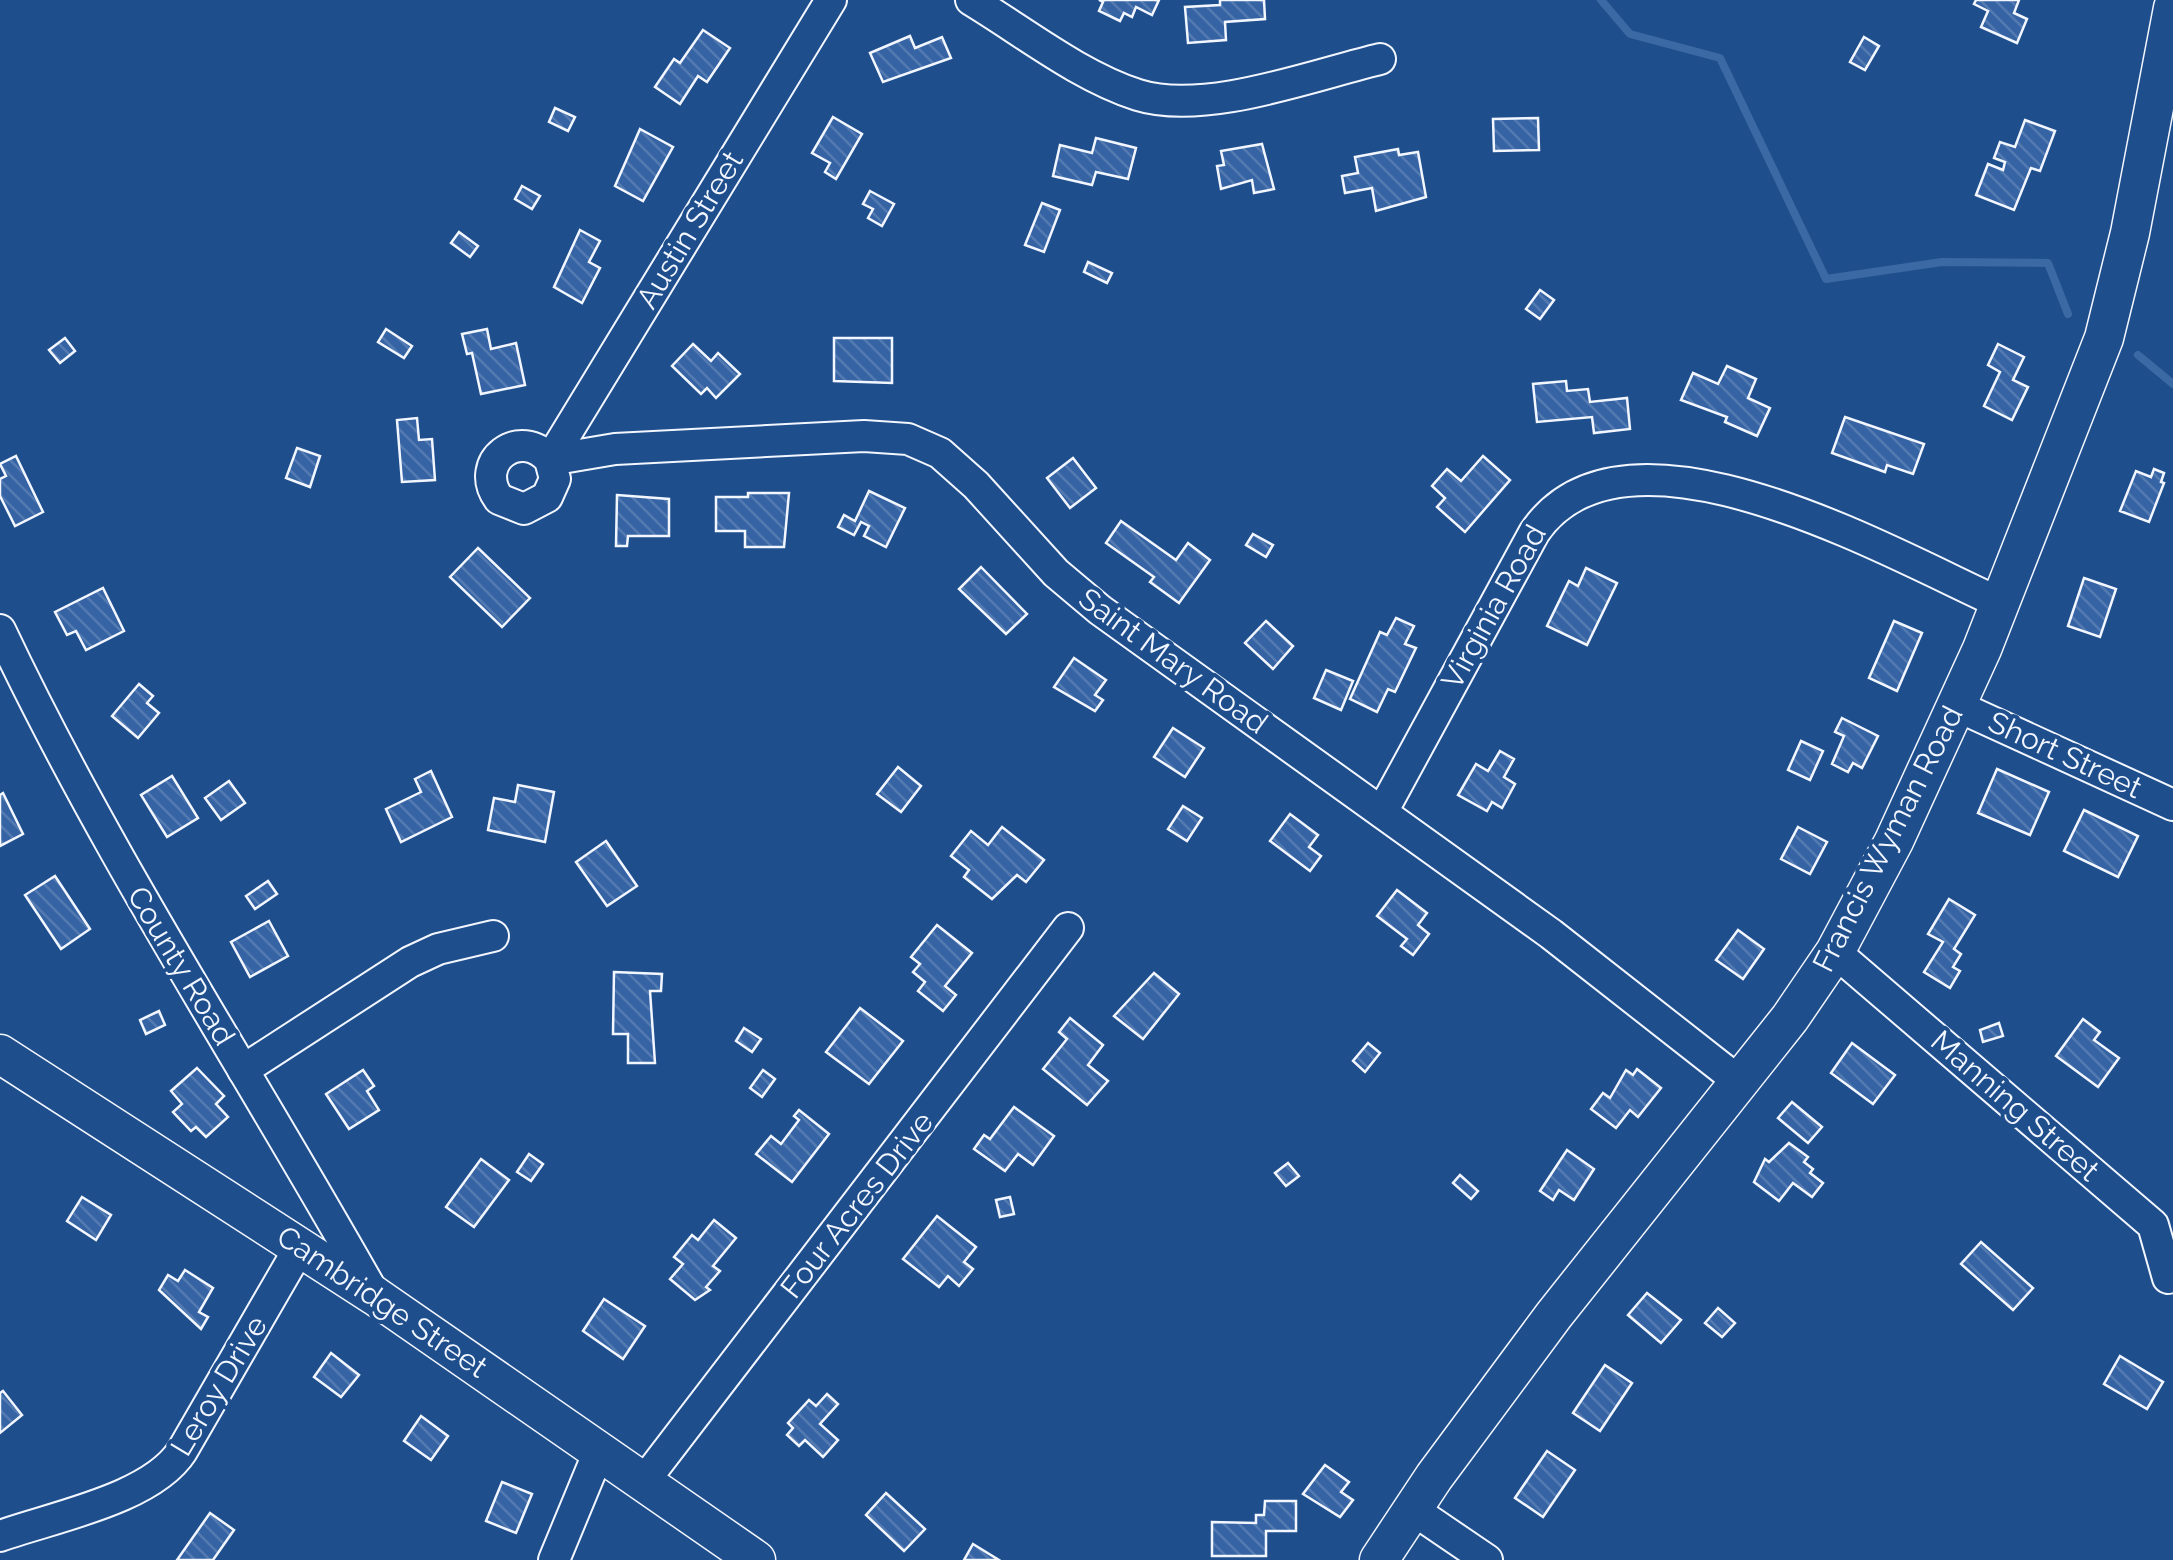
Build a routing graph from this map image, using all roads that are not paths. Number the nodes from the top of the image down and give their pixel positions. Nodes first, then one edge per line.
1 (830, 0) edge
2 (971, 0) edge
3 (2173, 8) edge
4 (1380, 59) dead end
5 (550, 460) joint
6 (2000, 603) junction
7 (0, 630) edge
8 (1957, 706) junction
9 (2173, 805) edge
10 (1382, 812) junction
11 (1068, 928) dead end
12 (493, 936) dead end
13 (1835, 952) junction
14 (0, 1054) edge
15 (243, 1070) junction
16 (1741, 1083) junction
17 (300, 1247) junction
18 (2168, 1278) dead end
19 (376, 1296) junction
20 (600, 1448) junction
21 (645, 1480) junction
22 (1412, 1509) junction
23 (0, 1536) edge
24 (554, 1560) edge
25 (756, 1560) edge
26 (1380, 1560) edge
27 (1486, 1560) edge

1 - 5 street, Austin Street
2 - 4 street
3 - 6 main road, Francis Wyman Road
5 - 10 street, Saint Mary Road
6 - 8 main road, Francis Wyman Road
6 - 10 street, Virginia Road
7 - 15 street, County Road
8 - 9 street, Short Street
8 - 13 main road, Francis Wyman Road
10 - 16 street, Saint Mary Road
11 - 21 street, Four Acres Drive
12 - 15 street
13 - 16 main road, Francis Wyman Road
13 - 18 street, Manning Street
14 - 17 main road, Cambridge Street
15 - 19 street, County Road
16 - 22 main road, Francis Wyman Road
17 - 19 main road, Cambridge Street
17 - 23 street, Leroy Drive
19 - 20 main road, Cambridge Street
20 - 21 main road, Cambridge Street
20 - 24 street
21 - 25 main road, Cambridge Street
22 - 26 main road, Francis Wyman Road
22 - 27 street

